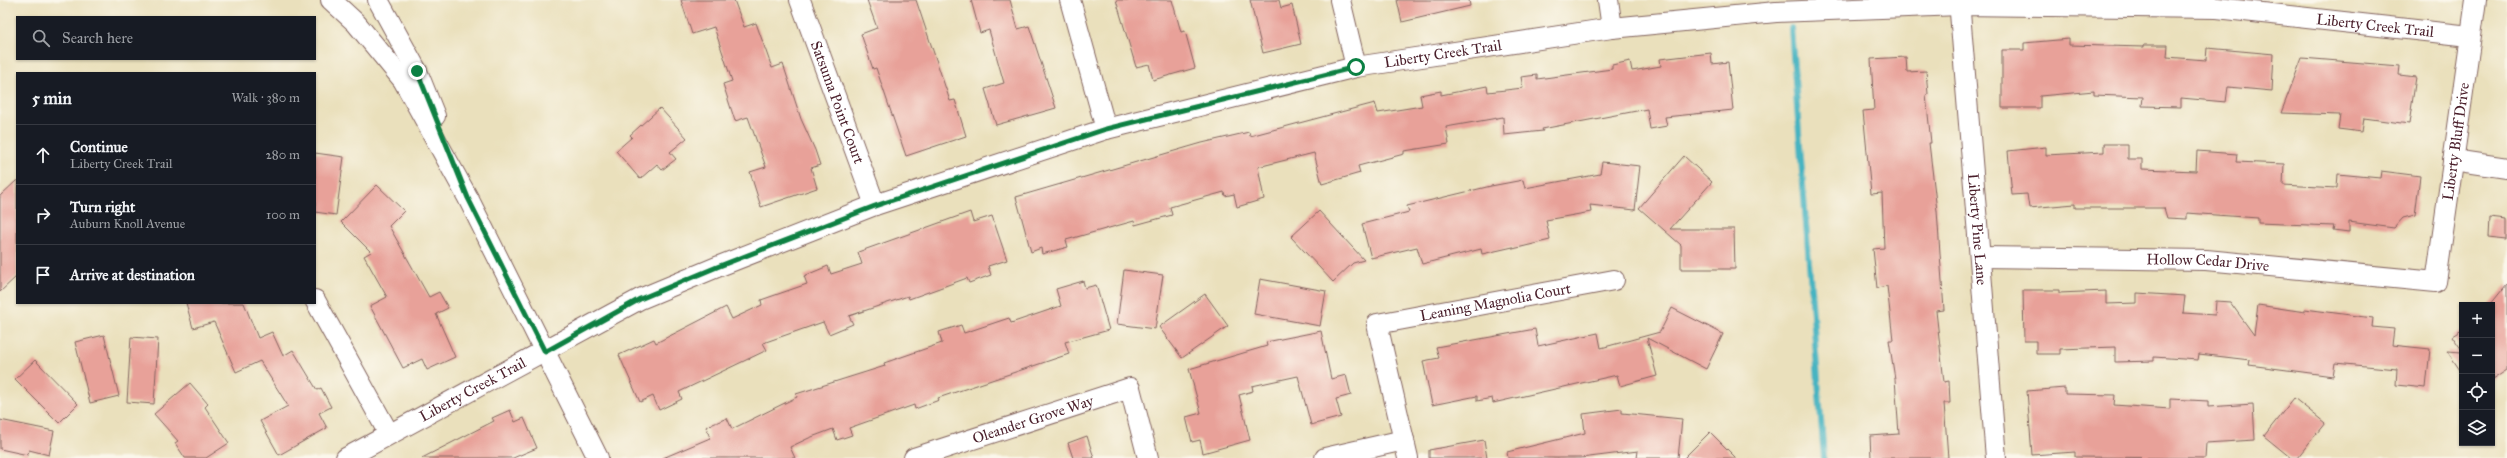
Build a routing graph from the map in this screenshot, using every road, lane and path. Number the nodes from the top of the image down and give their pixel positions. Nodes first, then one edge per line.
1 (331, 0) edge
2 (378, 0) edge
3 (800, 0) edge
4 (1070, 0) edge
5 (1340, 0) edge
6 (1608, 0) edge
7 (2476, 0) edge
8 (1959, 3) edge
9 (2217, 4) edge
10 (1612, 28) junction
11 (2470, 36) junction
12 (1356, 67) junction
13 (1106, 129) junction
14 (2453, 160) junction
15 (2507, 168) edge
16 (468, 198) junction
17 (875, 206) junction
18 (1980, 257) junction
19 (1614, 280) dead end
20 (2436, 282) joint
21 (316, 302) edge
22 (545, 352) junction
23 (389, 434) junction
24 (1406, 449) edge
25 (346, 458) edge
26 (598, 458) edge
27 (914, 458) edge
28 (1148, 458) edge
29 (1325, 458) edge
30 (1996, 458) edge

1 - 16 street
2 - 16 street
3 - 17 street, Satsuma Point Court
4 - 13 street
5 - 12 street
6 - 10 street
7 - 11 street, Liberty Bluff Drive
8 - 9 street, Liberty Creek Trail
8 - 10 street, Liberty Creek Trail
8 - 18 street, Liberty Pine Lane
9 - 11 street, Liberty Creek Trail
10 - 12 street, Liberty Creek Trail
11 - 14 street, Liberty Bluff Drive
12 - 13 street, Liberty Creek Trail
13 - 17 street, Liberty Creek Trail
14 - 15 street
14 - 20 street, Liberty Bluff Drive
16 - 22 street
17 - 22 street, Liberty Creek Trail
18 - 20 street, Hollow Cedar Drive
18 - 30 street, Liberty Pine Lane
19 - 24 street, Leaning Magnolia Court
21 - 23 street
22 - 23 street, Liberty Creek Trail
22 - 26 street
23 - 25 street, Liberty Creek Trail
24 - 29 street
27 - 28 street, Oleander Grove Way

